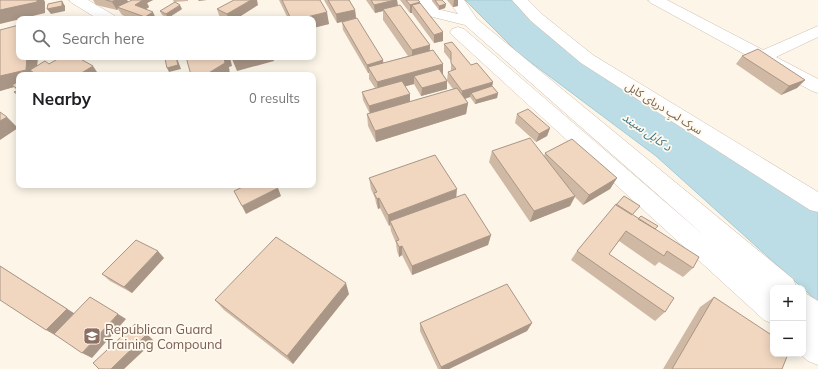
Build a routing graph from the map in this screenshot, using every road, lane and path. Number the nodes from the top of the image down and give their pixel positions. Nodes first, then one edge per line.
1 (78, 0) edge
2 (425, 0) edge
3 (456, 0) edge
4 (520, 0) edge
5 (656, 0) edge
6 (106, 16) edge
7 (465, 27) junction
8 (818, 31) edge
9 (762, 57) junction
10 (818, 87) edge
11 (818, 203) edge
12 (780, 285) edge
13 (770, 308) edge
14 (806, 308) edge
15 (818, 333) edge
16 (806, 341) edge
17 (818, 351) edge

1 - 6 street
2 - 7 street
3 - 7 street
4 - 11 street, سرک لبِ دریای کابل
5 - 9 street
7 - 12 street
7 - 13 street
8 - 9 street
9 - 10 street
14 - 15 street
16 - 17 street

